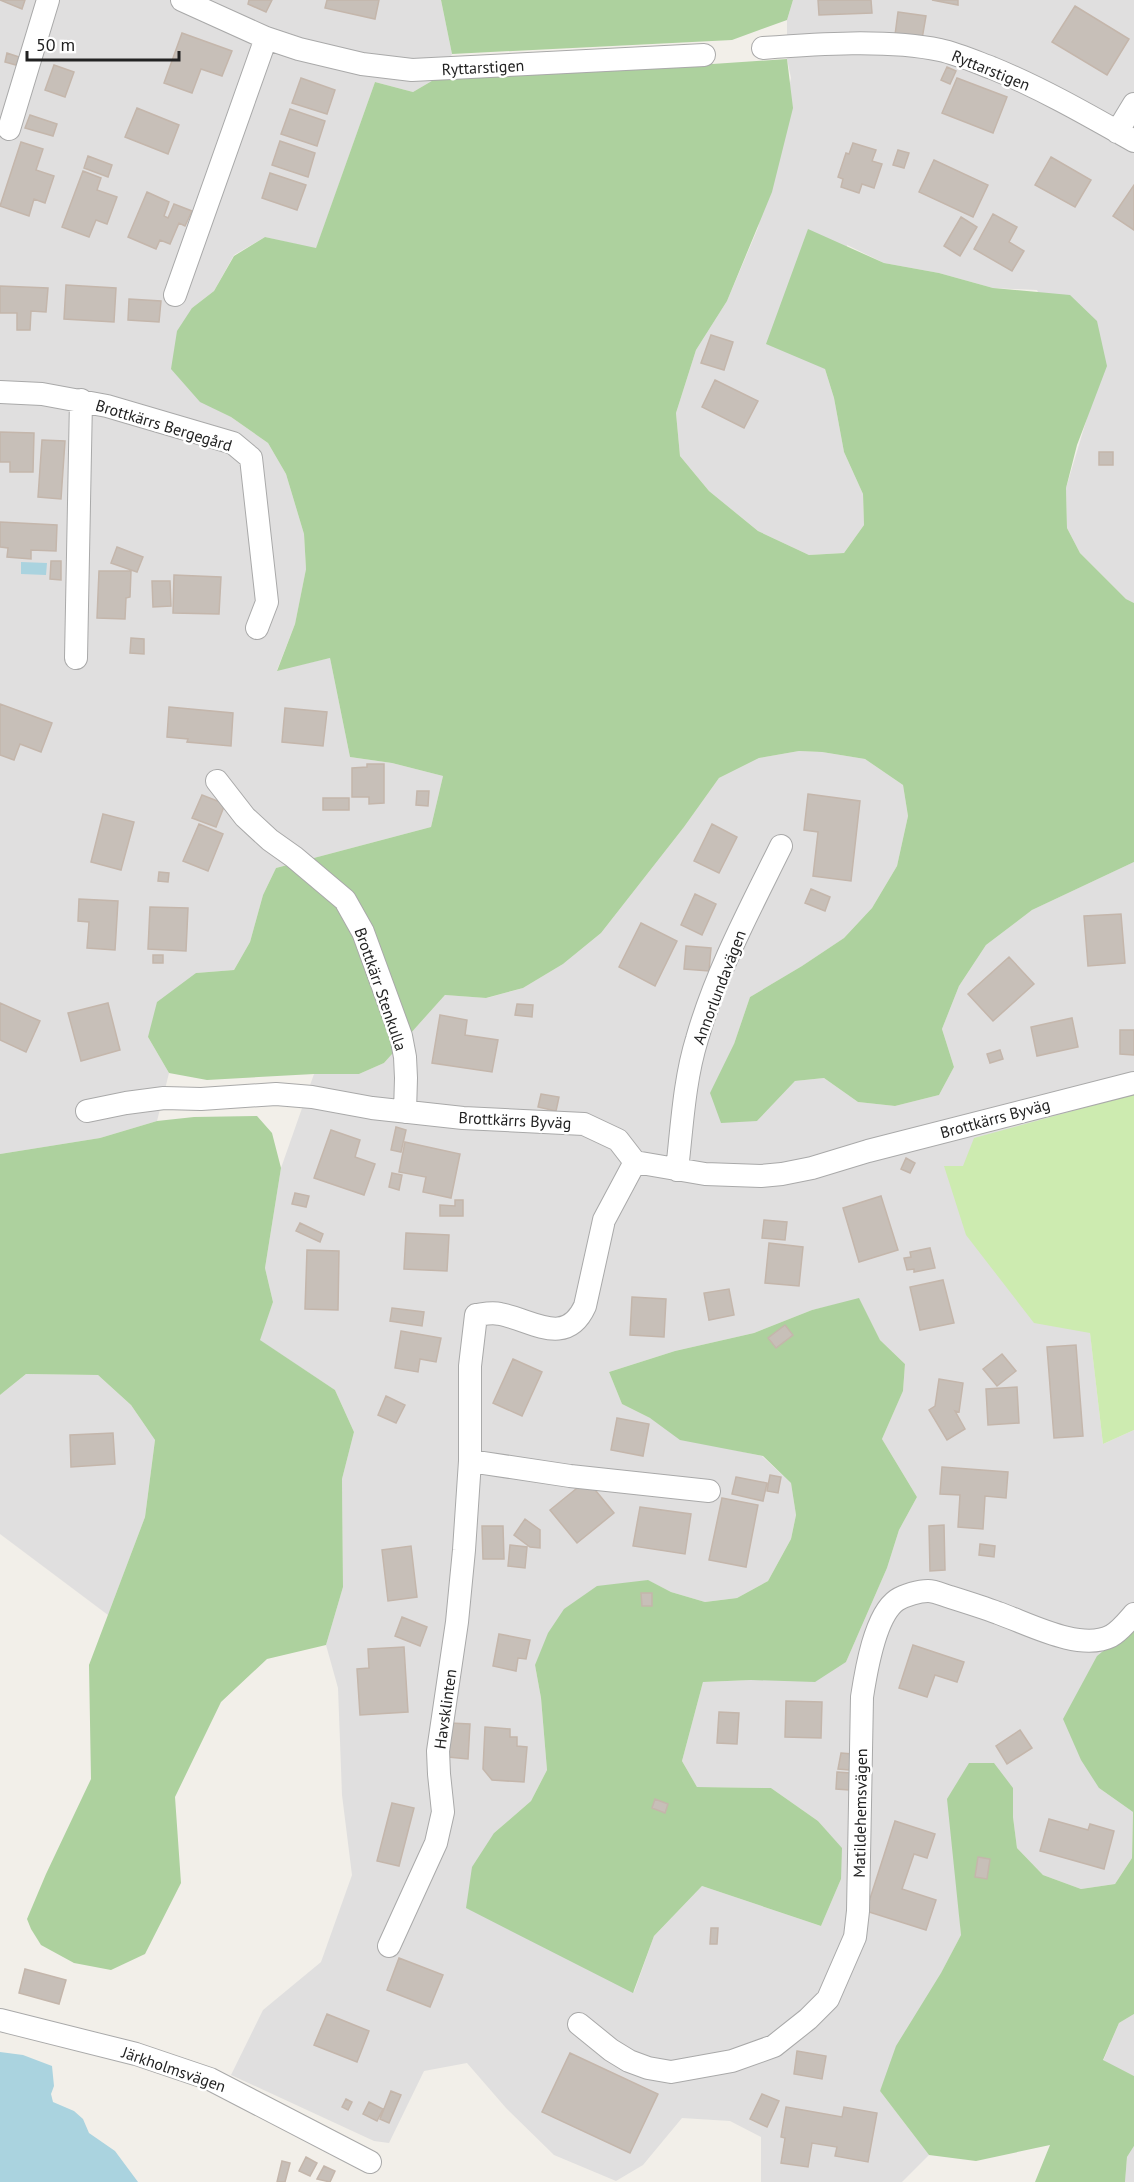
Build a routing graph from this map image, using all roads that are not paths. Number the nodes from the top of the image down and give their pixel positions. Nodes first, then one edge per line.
1 (48, 0) edge
2 (182, 0) edge
3 (266, 38) junction
4 (762, 48) dead end
5 (704, 55) dead end
6 (1134, 104) edge
7 (9, 129) dead end
8 (1126, 137) edge
9 (175, 295) dead end
10 (0, 392) edge
11 (81, 400) junction
12 (257, 628) dead end
13 (76, 658) dead end
14 (217, 782) dead end
15 (781, 846) dead end
16 (1134, 1083) edge
17 (87, 1111) dead end
18 (405, 1112) junction
19 (635, 1162) junction
20 (677, 1170) junction
21 (470, 1461) junction
22 (709, 1491) dead end
23 (1134, 1614) edge
24 (388, 1946) dead end
25 (0, 2020) edge
26 (579, 2024) dead end
27 (370, 2162) dead end

1 - 7 street
2 - 3 street, Ryttarstigen
3 - 5 street, Ryttarstigen
3 - 9 street
4 - 8 street, Ryttarstigen
6 - 8 street
10 - 11 street, Brottkärrs Bergegård
11 - 12 street, Brottkärrs Bergegård
11 - 13 street, Brottkärrs Bergegård
14 - 18 street, Brottkärr Stenkulla
15 - 20 street, Annorlundavägen
16 - 20 street, Brottkärrs Byväg
17 - 18 street, Brottkärrs Byväg
18 - 19 street, Brottkärrs Byväg
19 - 20 street, Brottkärrs Byväg
19 - 21 street, Havsklinten
21 - 22 street
21 - 24 street, Havsklinten
23 - 26 street, Matildehemsvägen
25 - 27 street, Järkholmsvägen

